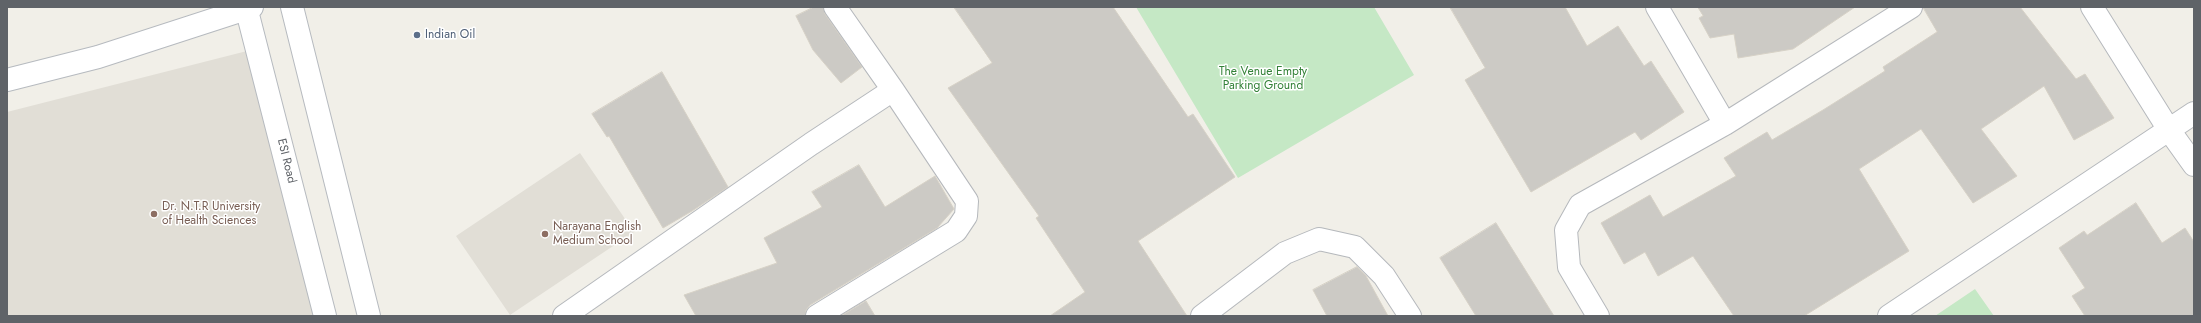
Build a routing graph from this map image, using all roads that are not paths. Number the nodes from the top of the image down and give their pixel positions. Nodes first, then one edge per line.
1 (292, 7) edge
2 (835, 7) edge
3 (1657, 7) edge
4 (1911, 7) edge
5 (2092, 7) edge
6 (248, 8) edge
7 (7, 80) edge
8 (893, 90) junction
9 (2194, 113) edge
10 (1725, 124) junction
11 (2169, 130) junction
12 (2194, 165) edge
13 (325, 316) edge
14 (369, 316) edge
15 (564, 316) edge
16 (817, 316) edge
17 (1202, 316) edge
18 (1410, 316) edge
19 (1598, 316) edge
20 (1889, 316) edge

1 - 14 street
2 - 8 street
3 - 10 street
4 - 10 street
5 - 11 street
6 - 7 street
6 - 13 street, ESI Road
8 - 15 street
8 - 16 street
9 - 11 street
10 - 19 street
11 - 12 street
11 - 20 street
17 - 18 street

